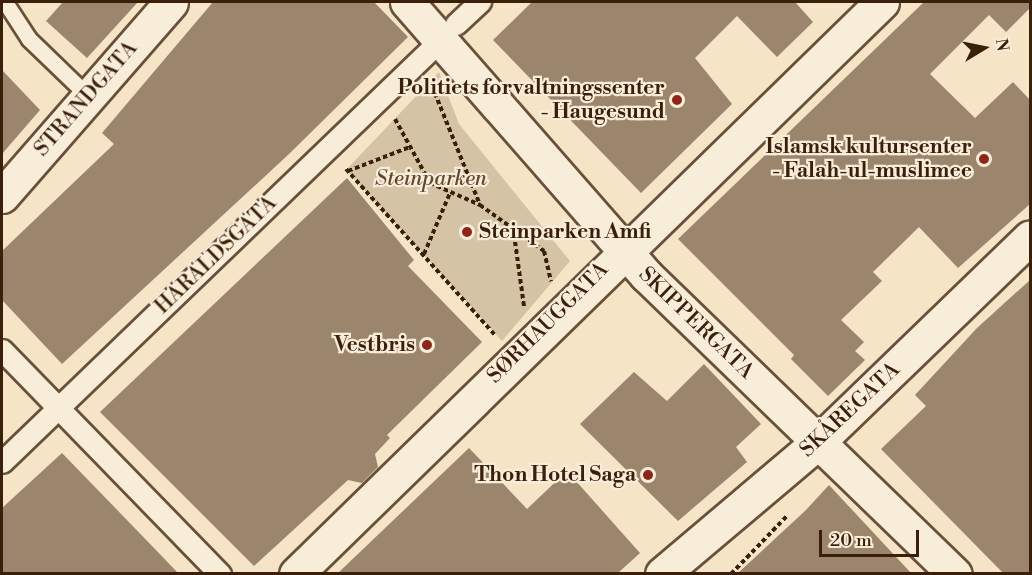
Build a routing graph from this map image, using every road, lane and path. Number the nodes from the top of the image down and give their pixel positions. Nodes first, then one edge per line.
1 (5, 2) edge
2 (171, 2) edge
3 (407, 2) edge
4 (480, 2) edge
5 (882, 2) edge
6 (456, 24) dead end
7 (426, 53) joint
8 (382, 96) junction
9 (89, 97) junction
10 (411, 147) junction
11 (327, 148) junction
12 (348, 171) junction
13 (450, 194) junction
14 (2, 196) edge
15 (480, 205) junction
16 (513, 226) junction
17 (1030, 237) edge
18 (622, 250) junction
19 (424, 254) junction
20 (554, 286) dead end
21 (525, 308) dead end
22 (499, 339) dead end
23 (2, 350) edge
24 (57, 408) junction
25 (817, 443) junction
26 (2, 462) edge
27 (790, 511) dead end
28 (220, 573) edge
29 (296, 573) edge
30 (662, 573) edge
31 (731, 573) edge
32 (955, 573) edge

1 - 9 lane
2 - 9 street, STRANDGATA
3 - 18 street, SKIPPERGATA
4 - 6 street
5 - 18 street, SØRHAUGGATA
7 - 8 street, HARALDSGATA
7 - 15 path
8 - 10 path
8 - 11 street, HARALDSGATA
9 - 14 street, STRANDGATA
10 - 12 path
10 - 13 path
11 - 12 path
11 - 24 street, HARALDSGATA
12 - 19 path
13 - 15 path
13 - 19 path
15 - 16 path
16 - 20 path
16 - 21 path
17 - 25 street, SKÅREGATA
18 - 25 street, SKIPPERGATA
18 - 29 street, SØRHAUGGATA
19 - 22 path
23 - 24 street
24 - 26 street, HARALDSGATA
24 - 28 street
25 - 30 street, SKÅREGATA
25 - 32 street, SKIPPERGATA
27 - 31 path

